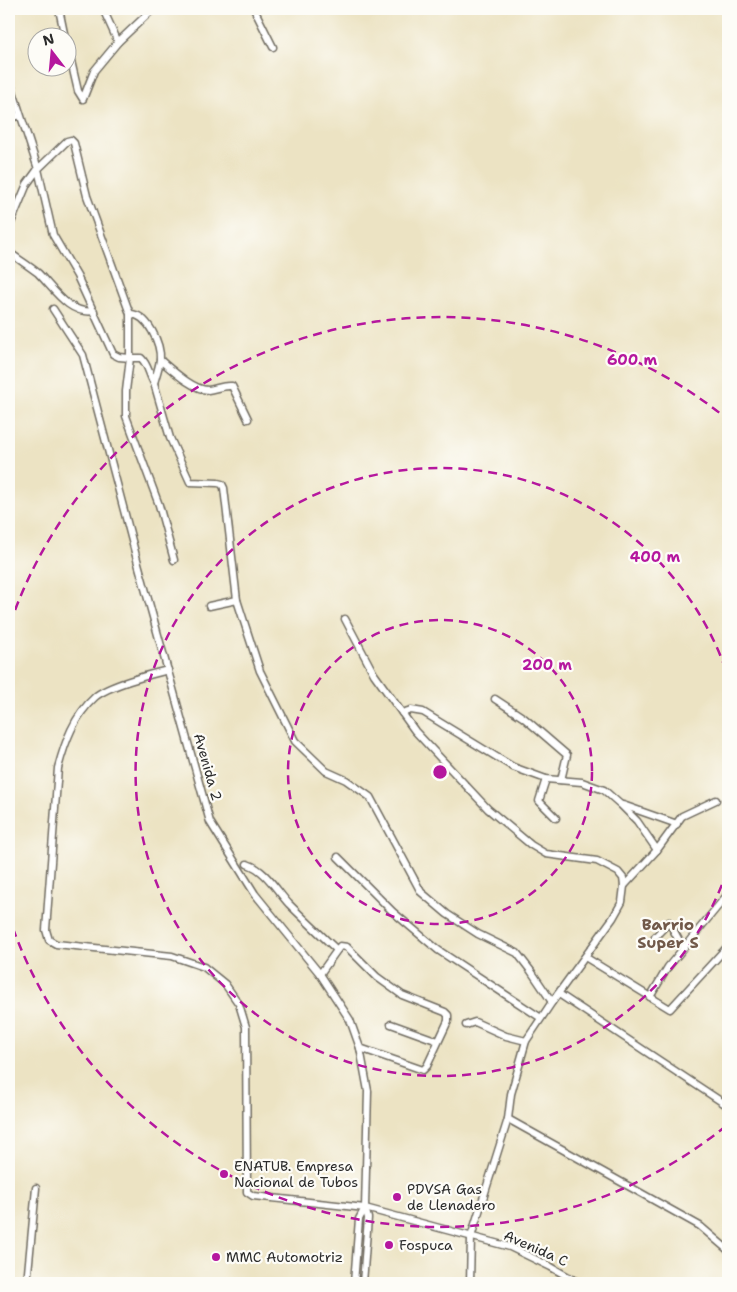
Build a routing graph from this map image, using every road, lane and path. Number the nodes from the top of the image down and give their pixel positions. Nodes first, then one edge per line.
1 (59, 9) edge
2 (102, 9) edge
3 (152, 9) edge
4 (254, 9) edge
5 (63, 28) edge
6 (118, 42) junction
7 (273, 47) dead end
8 (75, 78) edge
9 (9, 79) edge
10 (20, 115) junction
11 (9, 119) edge
12 (38, 169) junction
13 (10, 225) dead end
14 (9, 252) edge
15 (53, 309) dead end
16 (94, 312) junction
17 (130, 314) junction
18 (130, 358) junction
19 (160, 360) junction
20 (154, 383) junction
21 (248, 419) dead end
22 (174, 560) dead end
23 (236, 600) junction
24 (209, 606) dead end
25 (345, 620) dead end
26 (168, 670) junction
27 (495, 699) dead end
28 (402, 713) junction
29 (546, 780) junction
30 (561, 780) junction
31 (716, 800) dead end
32 (622, 805) junction
33 (556, 818) dead end
34 (677, 824) junction
35 (657, 850) junction
36 (338, 857) dead end
37 (247, 864) dead end
38 (624, 886) junction
39 (728, 894) edge
40 (655, 937) dead end
41 (728, 946) edge
42 (683, 948) junction
43 (337, 950) junction
44 (586, 957) junction
45 (320, 974) junction
46 (559, 994) junction
47 (650, 996) junction
48 (552, 1002) junction
49 (541, 1018) junction
50 (391, 1024) dead end
51 (466, 1025) dead end
52 (438, 1041) junction
53 (526, 1041) junction
54 (360, 1048) junction
55 (728, 1106) edge
56 (508, 1119) junction
57 (36, 1188) dead end
58 (365, 1208) junction
59 (472, 1237) junction
60 (728, 1250) edge
61 (27, 1283) edge
62 (354, 1283) edge
63 (363, 1283) edge
64 (470, 1283) edge
65 (579, 1283) edge

1 - 5 street
2 - 6 street
3 - 6 street
4 - 7 street
6 - 8 street
9 - 10 street
10 - 11 street
10 - 12 street
12 - 13 street
12 - 16 street
12 - 17 street
14 - 16 street
15 - 26 street, Avenida 2
16 - 18 street
17 - 18 street
17 - 19 street
18 - 20 street
18 - 22 street
19 - 20 street
19 - 21 street
20 - 23 street
23 - 24 street
23 - 48 street
25 - 28 street
26 - 45 street, Avenida 2
26 - 58 street, Avenida C
27 - 30 street
28 - 29 street
28 - 38 street
29 - 30 street
29 - 33 street
30 - 32 street
31 - 34 street
32 - 34 street
32 - 35 street
34 - 35 street
35 - 38 street
36 - 49 street
37 - 43 street
38 - 44 street
39 - 42 street
40 - 42 street
41 - 47 street
42 - 47 street
43 - 45 street
43 - 52 street
44 - 46 street
44 - 47 street
45 - 54 street, Avenida 2
46 - 48 street
46 - 55 street
48 - 49 street
49 - 53 street
50 - 52 street
51 - 53 street
52 - 54 street
53 - 56 street
54 - 58 street, Avenida 2
56 - 59 street
56 - 60 street
57 - 61 street
58 - 59 street, Avenida C
58 - 62 street, Avenida 2
58 - 63 street, Avenida 2
59 - 64 street
59 - 65 street, Avenida C

